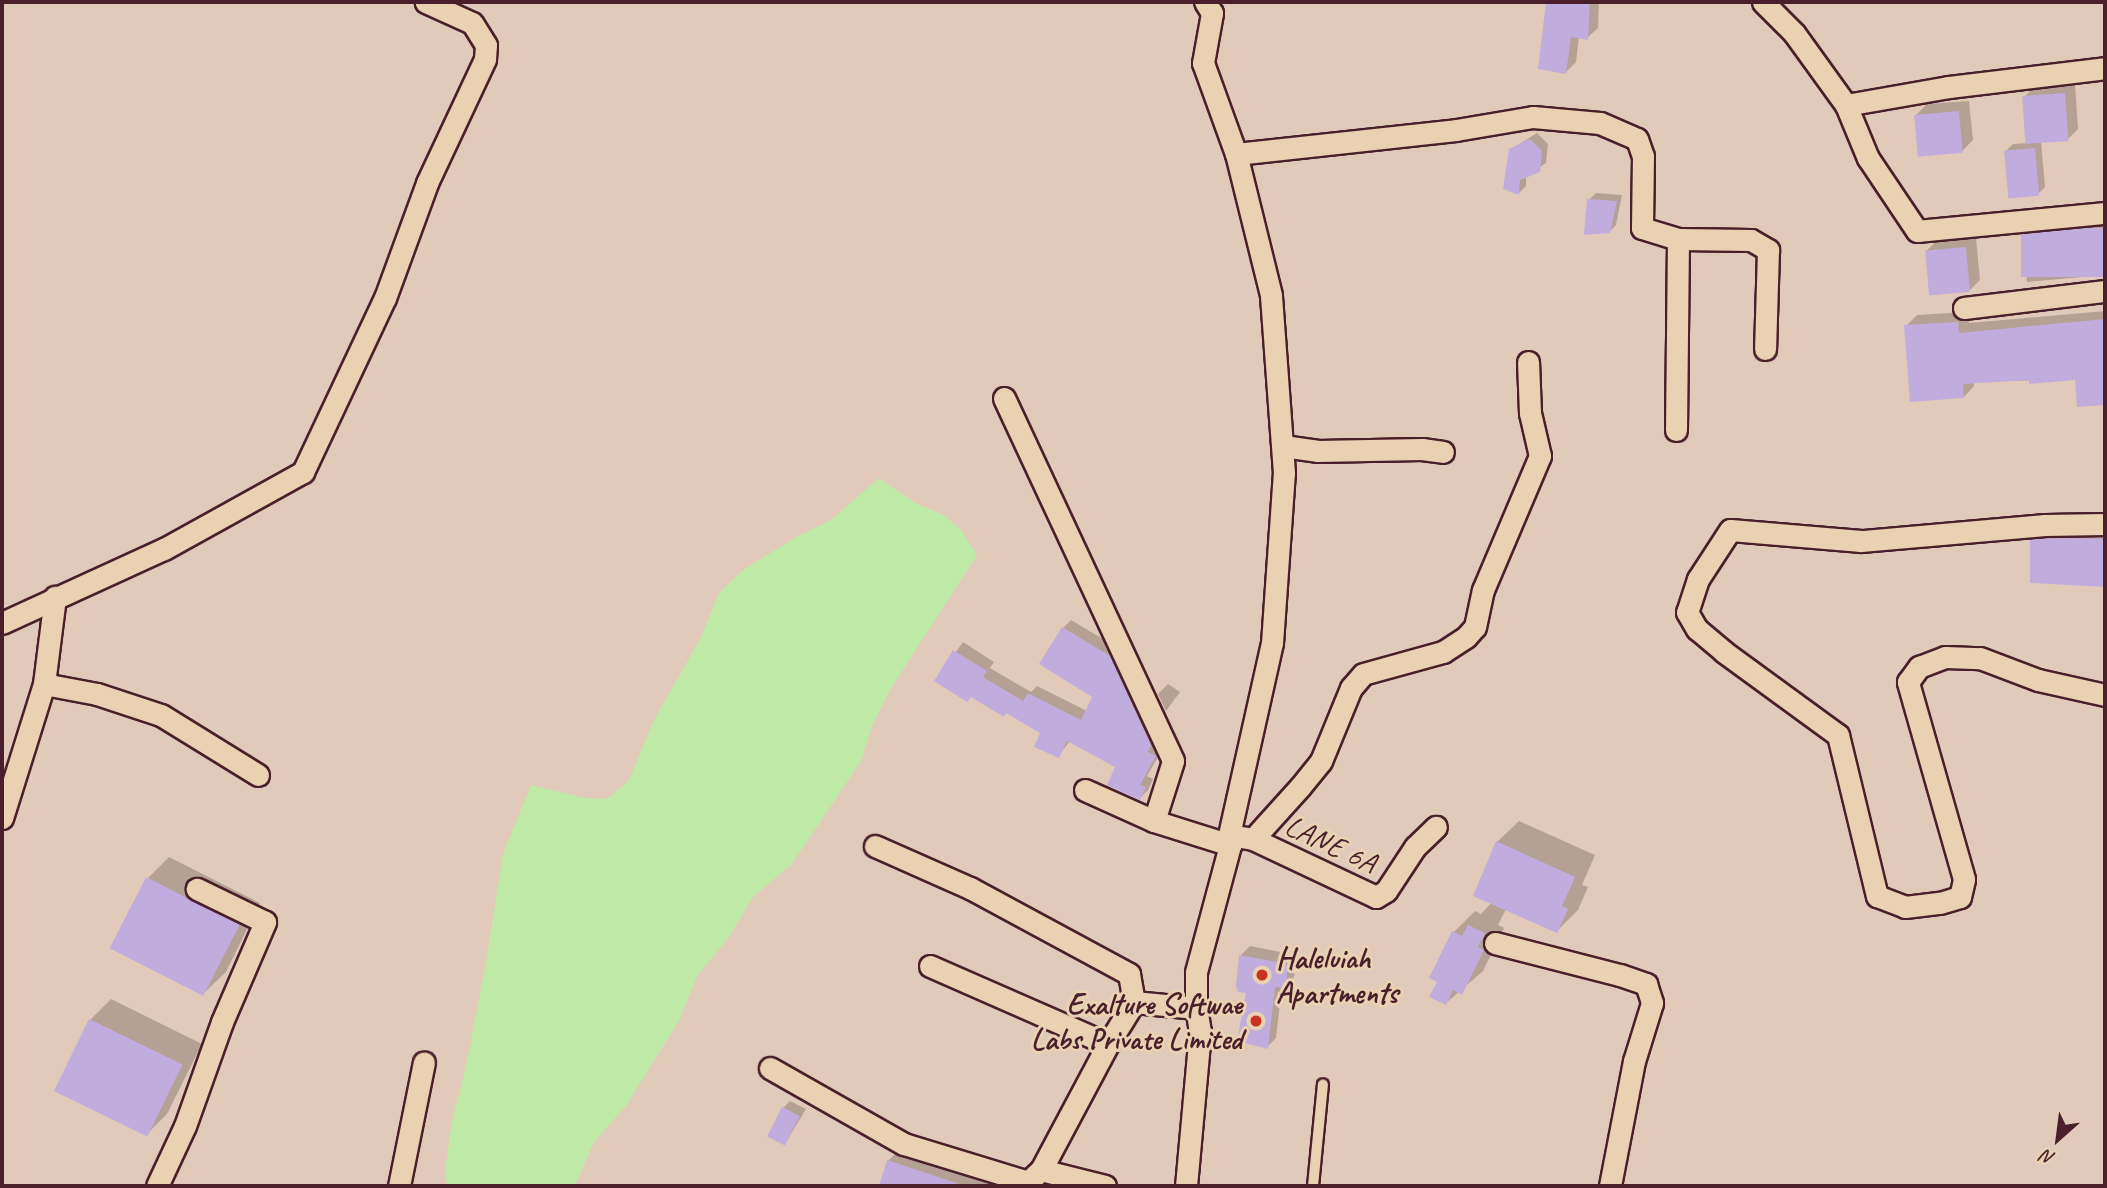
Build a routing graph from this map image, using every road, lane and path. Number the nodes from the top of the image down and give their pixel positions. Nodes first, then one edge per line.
1 (426, 2) edge
2 (1205, 2) edge
3 (1763, 2) edge
4 (2105, 68) edge
5 (1846, 105) junction
6 (1236, 154) junction
7 (2105, 214) edge
8 (1678, 239) junction
9 (2105, 290) edge
10 (1964, 308) dead end
11 (1765, 349) dead end
12 (1528, 362) dead end
13 (1004, 398) dead end
14 (1676, 430) dead end
15 (1283, 446) junction
16 (1443, 452) dead end
17 (2105, 524) edge
18 (55, 597) junction
19 (2, 623) edge
20 (44, 684) junction
21 (2105, 695) edge
22 (258, 775) dead end
23 (1085, 790) dead end
24 (2, 818) edge
25 (1154, 821) junction
26 (1436, 827) dead end
27 (1253, 839) junction
28 (1230, 840) junction
29 (875, 846) dead end
30 (197, 889) dead end
31 (1495, 943) dead end
32 (930, 966) dead end
33 (1134, 1002) junction
34 (1196, 1008) junction
35 (1108, 1044) junction
36 (424, 1062) dead end
37 (770, 1068) dead end
38 (1323, 1084) dead end
39 (1041, 1170) junction
40 (157, 1186) edge
41 (399, 1186) edge
42 (1105, 1186) edge
43 (1186, 1186) edge
44 (1312, 1186) edge
45 (1609, 1186) edge

1 - 18 street
2 - 6 street
3 - 5 street
4 - 5 street
5 - 7 street
6 - 8 street
6 - 15 street
8 - 11 street
8 - 14 street
9 - 10 street
12 - 27 street
13 - 25 street
15 - 16 street
15 - 28 street
17 - 21 street
18 - 19 street
18 - 20 street
20 - 22 street
20 - 24 street
23 - 25 street
25 - 28 street
26 - 27 street, LANE 6A
27 - 28 street
28 - 34 street
29 - 33 street
30 - 40 street
31 - 45 street
32 - 35 street
33 - 34 street
33 - 35 street
34 - 43 street
35 - 39 street
36 - 41 street
37 - 39 street
38 - 44 lane
39 - 42 street

